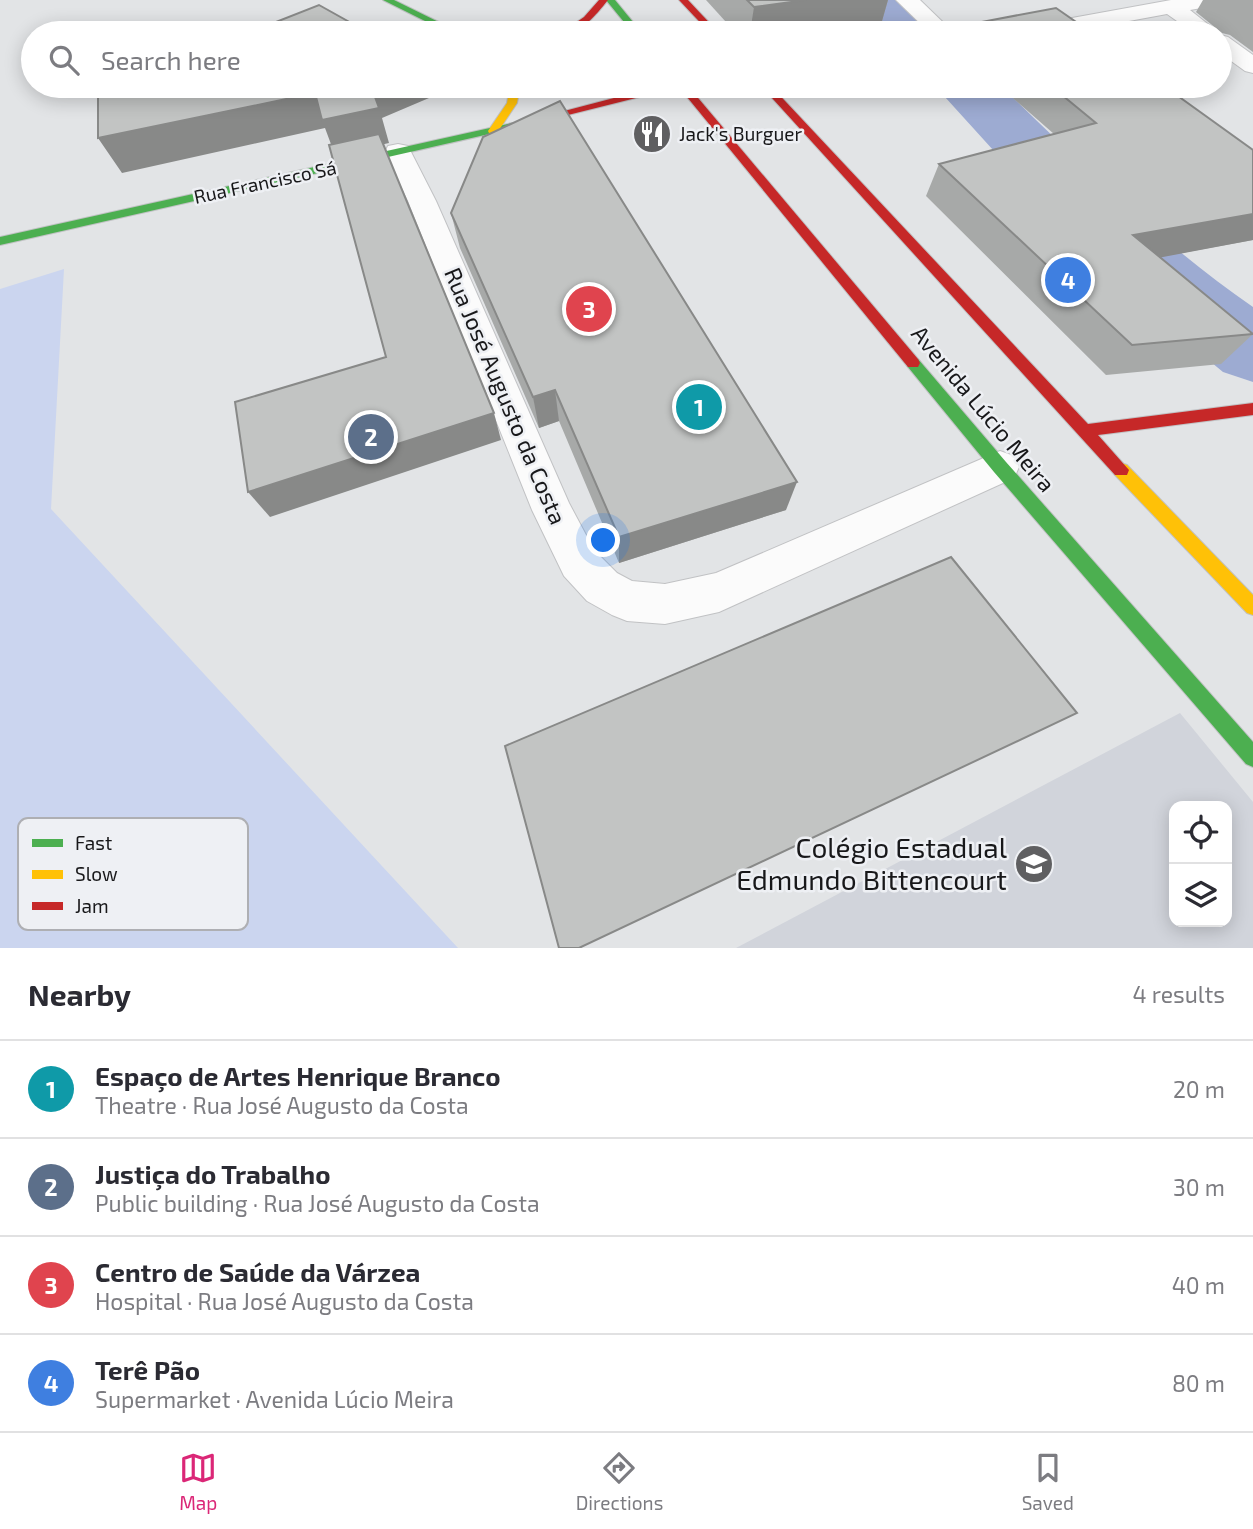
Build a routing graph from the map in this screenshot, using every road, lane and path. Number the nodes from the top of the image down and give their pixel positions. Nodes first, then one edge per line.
1 (387, 0) edge
2 (604, 0) edge
3 (610, 0) edge
4 (683, 0) edge
5 (907, 0) edge
6 (1210, 0) edge
7 (1171, 7) junction
8 (431, 21) edge
9 (584, 21) edge
10 (628, 21) edge
11 (704, 21) edge
12 (930, 21) edge
13 (1094, 21) edge
14 (1191, 21) edge
15 (1232, 51) edge
16 (1253, 66) edge
17 (513, 98) edge
18 (624, 98) edge
19 (694, 98) edge
20 (777, 98) edge
21 (493, 131) junction
22 (398, 152) junction
23 (0, 241) edge
24 (1253, 409) edge
25 (1083, 431) junction
26 (1000, 467) junction
27 (1253, 607) edge
28 (1253, 757) edge

1 - 8 main road
2 - 9 main road
3 - 10 main road
4 - 11 main road
5 - 12 street
6 - 7 street
7 - 13 street
7 - 14 street
15 - 16 street
17 - 21 main road
18 - 21 main road, Rua Francisco Sá
19 - 26 main road, Avenida Lúcio Meira
20 - 25 main road
21 - 22 main road, Rua Francisco Sá
22 - 23 main road, Rua Francisco Sá
22 - 26 street, Rua José Augusto da Costa
24 - 25 main road
25 - 27 main road
26 - 28 main road, Avenida Lúcio Meira

